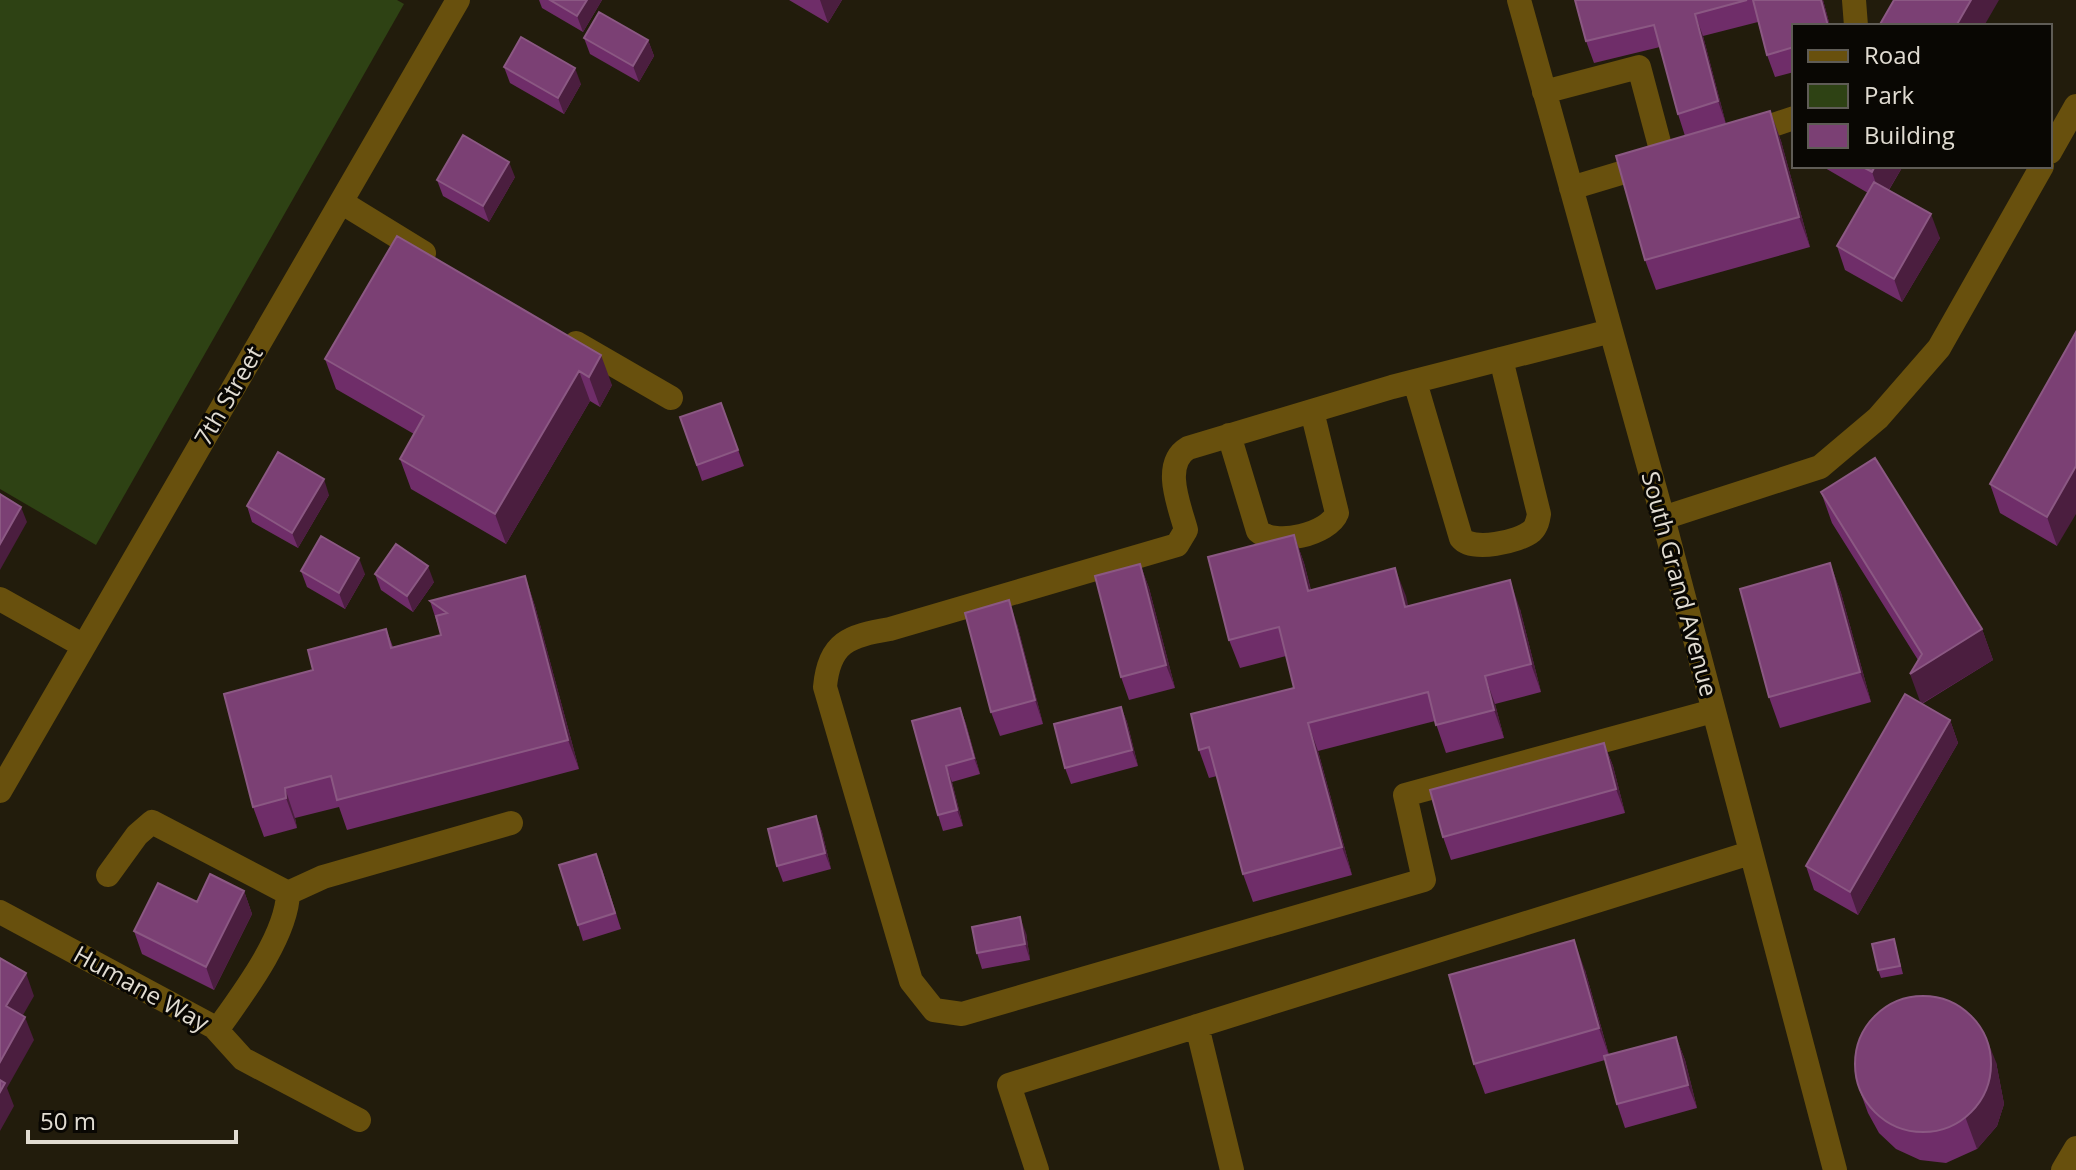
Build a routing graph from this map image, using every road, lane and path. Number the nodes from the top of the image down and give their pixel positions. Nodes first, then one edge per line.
1 (458, 0) edge
2 (1519, 0) edge
3 (1854, 0) edge
4 (1856, 24) edge
5 (1544, 92) junction
6 (2076, 106) edge
7 (1792, 119) edge
8 (1719, 143) edge
9 (2052, 148) edge
10 (1691, 152) edge
11 (1664, 161) junction
12 (2041, 168) edge
13 (1571, 188) junction
14 (341, 202) junction
15 (448, 268) edge
16 (1611, 331) junction
17 (562, 335) edge
18 (1501, 359) junction
19 (1415, 382) junction
20 (671, 398) dead end
21 (1312, 411) junction
22 (1229, 435) junction
23 (1663, 518) junction
24 (0, 599) edge
25 (84, 646) junction
26 (1713, 711) junction
27 (0, 791) edge
28 (511, 823) dead end
29 (1750, 853) junction
30 (108, 875) dead end
31 (288, 893) junction
32 (0, 912) edge
33 (1197, 1026) junction
34 (217, 1030) junction
35 (359, 1120) dead end
36 (2076, 1148) edge
37 (1037, 1170) edge
38 (1232, 1170) edge
39 (1835, 1170) edge
40 (2063, 1170) edge

1 - 14 street, 7th Street
2 - 5 street, South Grand Avenue
3 - 4 street
5 - 11 street
5 - 13 street, South Grand Avenue
6 - 9 street
7 - 8 street
10 - 11 street
11 - 13 street
12 - 23 street
13 - 16 street, South Grand Avenue
14 - 15 street
14 - 25 street, 7th Street
16 - 18 street
16 - 23 street, South Grand Avenue
17 - 20 street
18 - 19 street
18 - 19 street
19 - 21 street
21 - 22 street
21 - 22 street
22 - 26 street
23 - 26 street, South Grand Avenue
24 - 25 street
25 - 27 street, 7th Street
26 - 29 street, South Grand Avenue
28 - 31 street
29 - 33 street
29 - 39 street, South Grand Avenue
30 - 31 street
31 - 34 street
32 - 34 street, Humane Way
33 - 37 street
33 - 38 street
34 - 35 street, Humane Way
36 - 40 street

